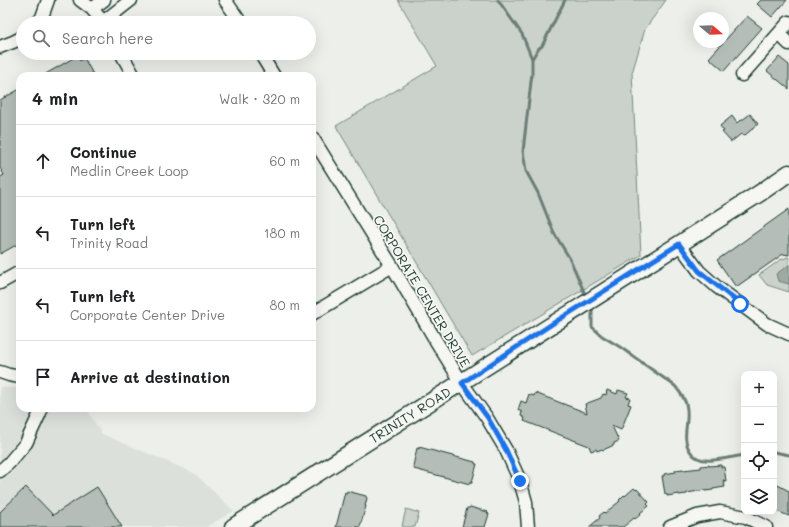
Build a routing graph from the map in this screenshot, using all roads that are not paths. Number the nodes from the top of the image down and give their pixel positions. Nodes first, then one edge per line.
1 (48, 0) edge
2 (80, 0) edge
3 (104, 0) edge
4 (131, 0) edge
5 (225, 0) edge
6 (92, 10) junction
7 (43, 16) edge
8 (98, 16) edge
9 (111, 16) edge
10 (236, 16) edge
11 (789, 22) edge
12 (779, 34) junction
13 (16, 41) edge
14 (789, 44) edge
15 (0, 47) edge
16 (125, 60) edge
17 (264, 60) edge
18 (132, 72) edge
19 (272, 72) edge
20 (742, 75) dead end
21 (316, 143) edge
22 (789, 174) edge
23 (679, 244) junction
24 (392, 266) junction
25 (16, 274) edge
26 (0, 283) edge
27 (316, 312) edge
28 (789, 334) edge
29 (0, 372) edge
30 (16, 376) edge
31 (462, 383) junction
32 (40, 413) dead end
33 (0, 471) edge
34 (233, 527) edge
35 (528, 527) edge
36 (670, 527) edge
37 (766, 527) edge

1 - 7 street
2 - 6 street
3 - 6 street
4 - 9 street
5 - 10 street
6 - 8 street
11 - 12 street
12 - 14 street
12 - 20 street
13 - 15 street
16 - 18 street
17 - 19 street
21 - 24 street, CORPORATE CENTER DRIVE
22 - 23 main road, TRINITY ROAD
23 - 28 street
23 - 31 main road, TRINITY ROAD
24 - 27 street
24 - 31 street, CORPORATE CENTER DRIVE
25 - 26 street
29 - 30 street
31 - 34 main road, TRINITY ROAD
31 - 35 street, CORPORATE CENTER DRIVE
32 - 33 street
36 - 37 street

